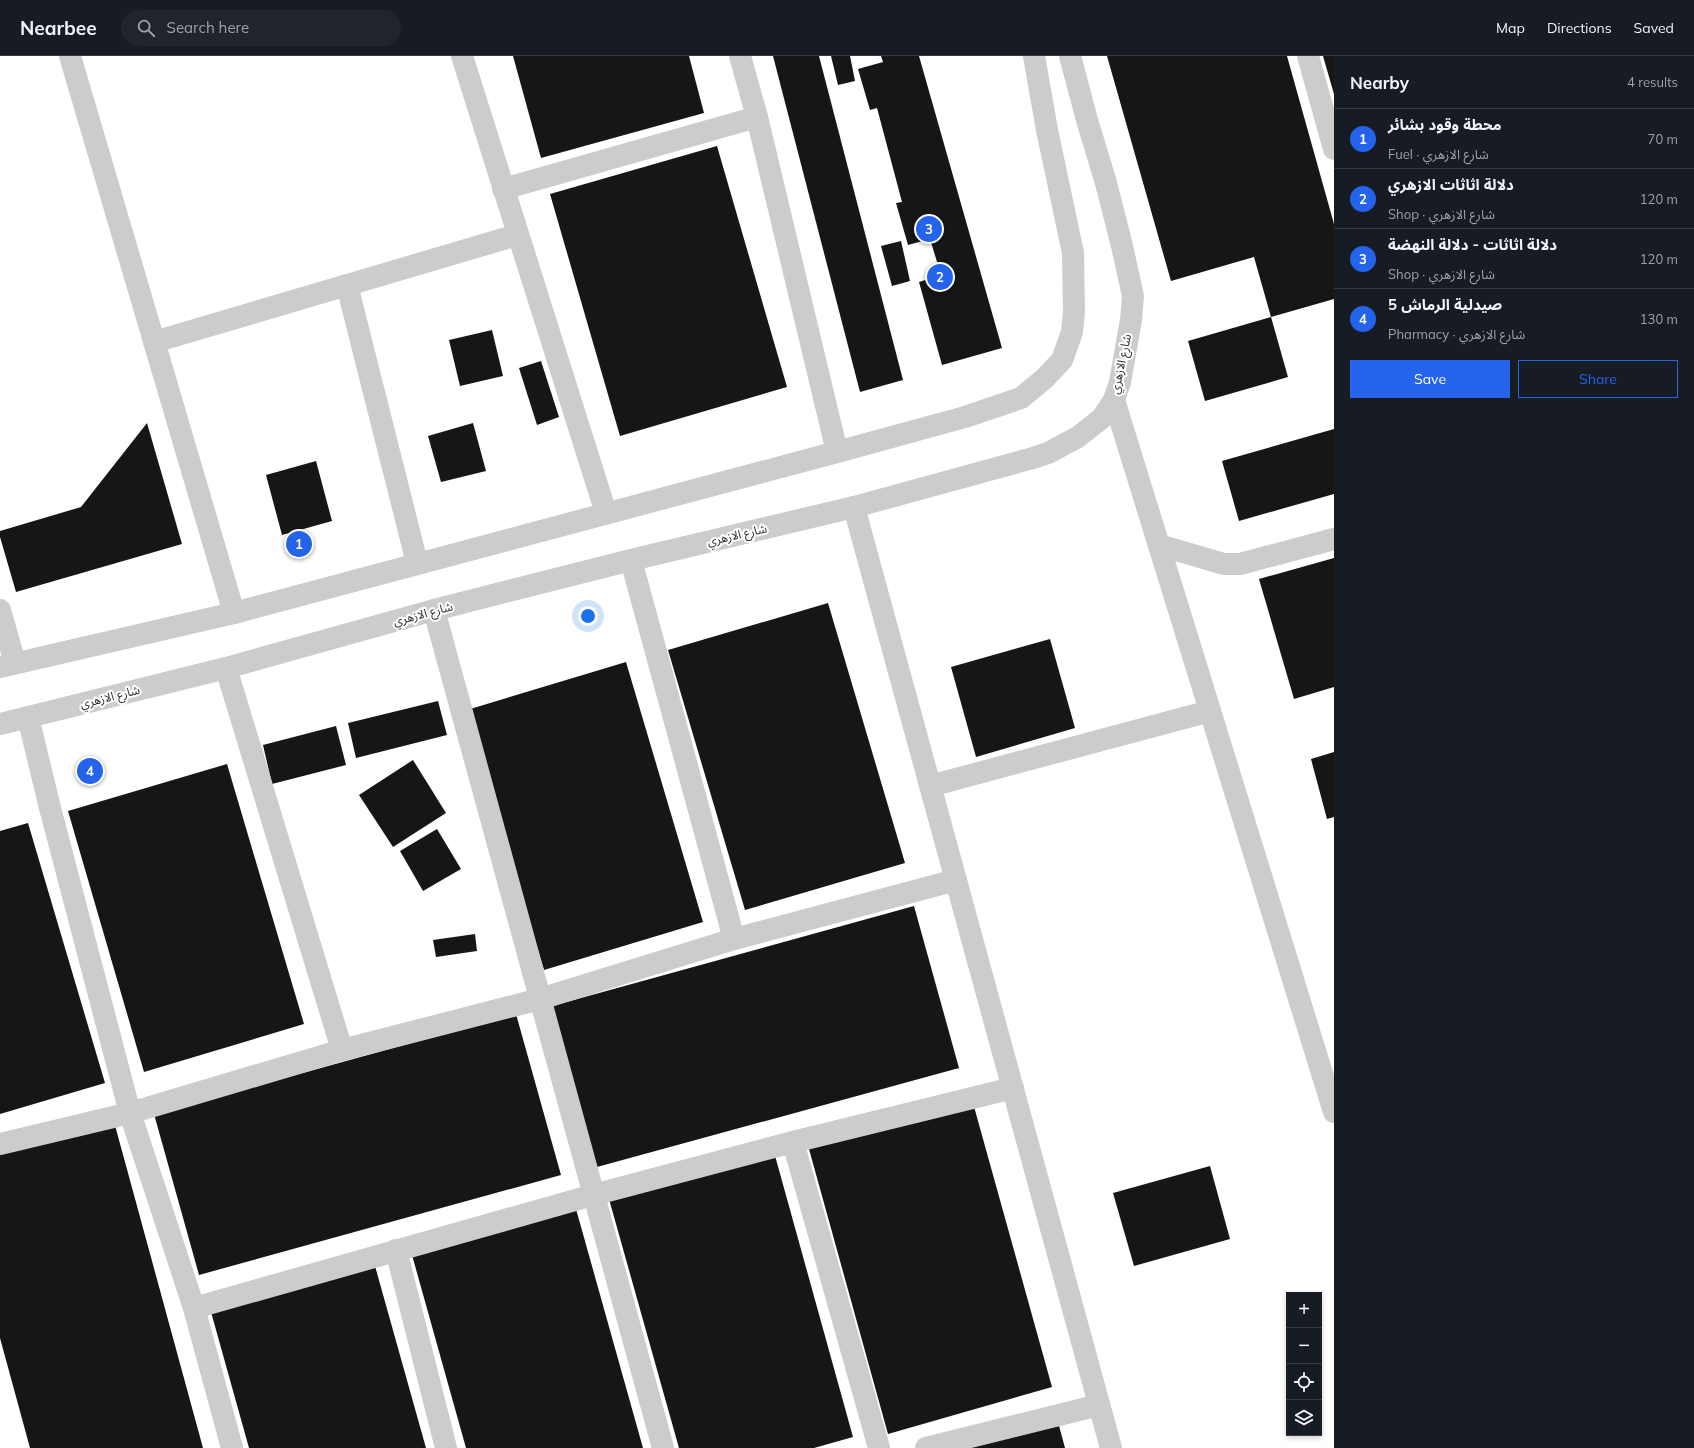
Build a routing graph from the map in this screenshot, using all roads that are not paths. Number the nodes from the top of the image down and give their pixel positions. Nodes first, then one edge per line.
1 (70, 56) edge
2 (462, 56) edge
3 (740, 56) edge
4 (1034, 56) edge
5 (1070, 56) edge
6 (1308, 56) edge
7 (757, 117) junction
8 (1334, 149) edge
9 (503, 189) junction
10 (517, 235) junction
11 (347, 285) junction
12 (154, 342) junction
13 (1114, 400) junction
14 (837, 452) junction
15 (854, 507) junction
16 (606, 513) junction
17 (1334, 539) edge
18 (1159, 545) junction
19 (631, 560) junction
20 (417, 563) junction
21 (0, 610) edge
22 (434, 610) junction
23 (234, 613) junction
24 (8, 665) edge
25 (226, 668) junction
26 (1210, 711) junction
27 (28, 717) junction
28 (0, 724) edge
29 (930, 786) junction
30 (956, 880) junction
31 (734, 939) junction
32 (540, 999) junction
33 (342, 1050) junction
34 (1013, 1088) junction
35 (1333, 1105) edge
36 (130, 1112) junction
37 (793, 1142) junction
38 (0, 1144) edge
39 (593, 1195) junction
40 (396, 1250) junction
41 (194, 1308) junction
42 (1099, 1405) junction
43 (232, 1448) edge
44 (446, 1448) edge
45 (663, 1448) edge
46 (879, 1448) edge
47 (926, 1448) edge
48 (1111, 1448) edge

1 - 12 street
2 - 9 street
3 - 7 street
4 - 14 street
5 - 13 street, شارع الازهري
6 - 8 street
7 - 9 street
7 - 14 street
9 - 10 street
10 - 11 street
10 - 16 street
11 - 12 street
11 - 20 street
12 - 23 street
13 - 15 street, شارع الازهري
13 - 18 street
14 - 16 street
15 - 19 street, شارع الازهري
15 - 29 street
16 - 20 street
17 - 18 street
18 - 26 street
19 - 22 street, شارع الازهري
19 - 31 street
20 - 23 street
21 - 24 street
22 - 25 street, شارع الازهري
22 - 32 street
23 - 24 street
25 - 27 street, شارع الازهري
25 - 33 street
26 - 29 street
26 - 35 street
27 - 28 street, شارع الازهري
27 - 36 street
29 - 30 street
30 - 31 street
30 - 34 street
31 - 32 street
32 - 33 street
32 - 39 street
33 - 36 street
34 - 37 street
34 - 42 street
36 - 38 street
36 - 41 street
37 - 39 street
37 - 46 street
39 - 40 street
39 - 45 street
40 - 41 street
40 - 44 street
41 - 43 street
42 - 47 street
42 - 48 street

